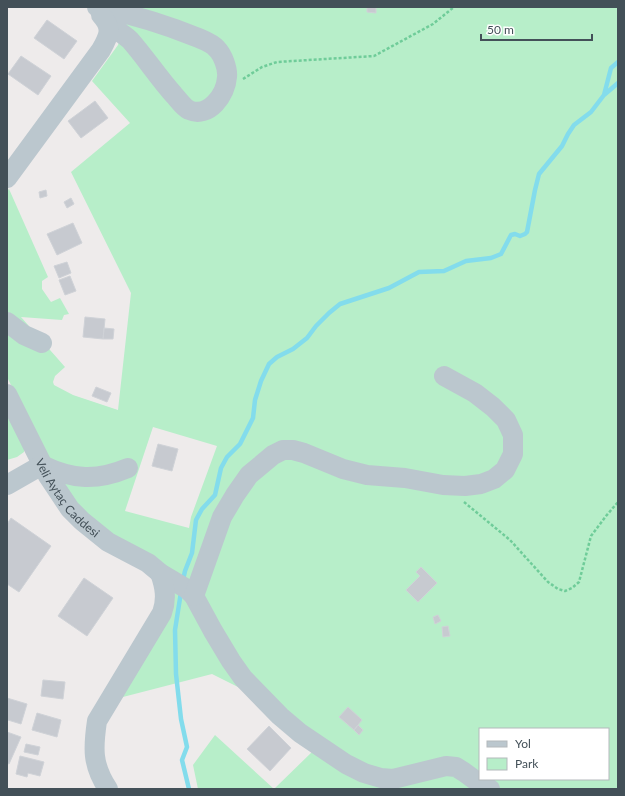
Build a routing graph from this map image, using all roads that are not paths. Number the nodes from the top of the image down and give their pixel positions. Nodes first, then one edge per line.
1 (90, 7) edge
2 (97, 7) edge
3 (108, 24) junction
4 (7, 178) edge
5 (7, 322) edge
6 (42, 343) dead end
7 (444, 376) dead end
8 (7, 394) edge
9 (42, 465) junction
10 (128, 468) dead end
11 (7, 485) edge
12 (181, 592) junction
13 (108, 789) edge
14 (490, 789) edge

1 - 3 street
2 - 3 street
3 - 4 street
5 - 6 street
7 - 12 street
8 - 9 street, Veli Aytaç Caddesi
9 - 10 street
9 - 11 street
9 - 12 street, Veli Aytaç Caddesi
12 - 13 street
12 - 14 street

